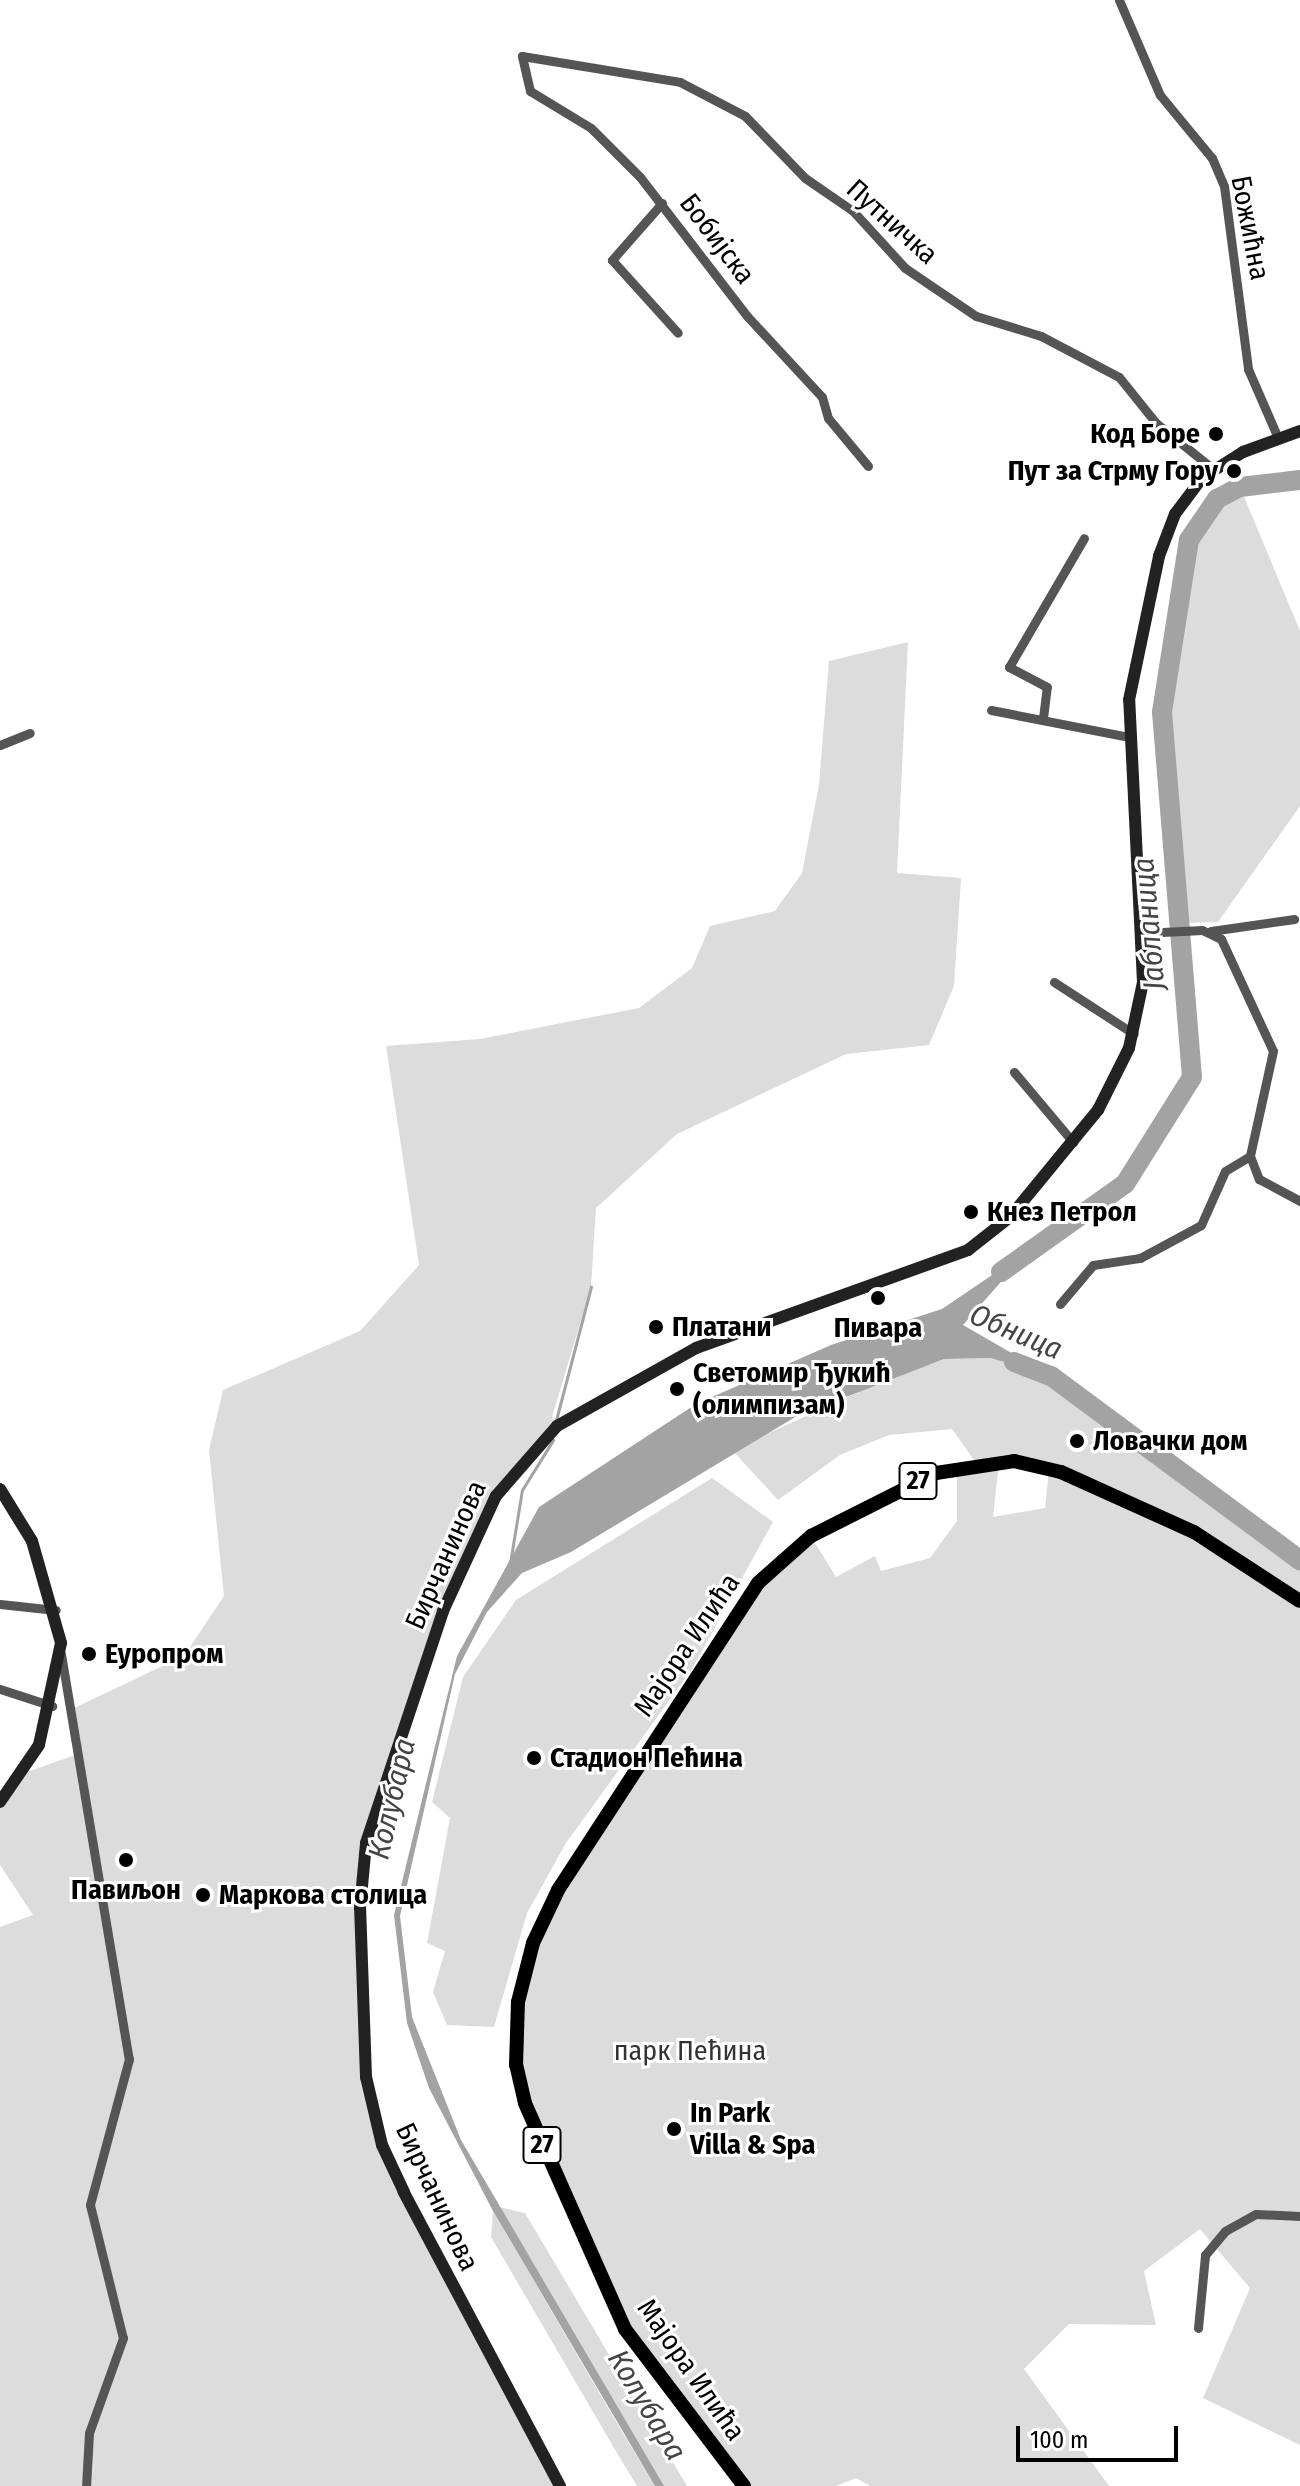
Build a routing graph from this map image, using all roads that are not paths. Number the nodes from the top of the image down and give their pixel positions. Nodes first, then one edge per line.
1 (1119, 0) edge
2 (522, 56) joint
3 (662, 203) junction
4 (678, 333) dead end
5 (1300, 431) edge
6 (1278, 438) junction
7 (868, 466) dead end
8 (1213, 469) junction
9 (1084, 538) dead end
10 (991, 710) dead end
11 (1043, 718) junction
12 (30, 733) dead end
13 (1128, 737) junction
14 (0, 745) edge
15 (1294, 919) dead end
16 (1207, 930) junction
17 (1143, 933) junction
18 (1054, 982) dead end
19 (1134, 1034) junction
20 (1014, 1072) dead end
21 (1073, 1142) junction
22 (1250, 1156) junction
23 (1300, 1201) edge
24 (1060, 1304) dead end
25 (0, 1489) edge
26 (1300, 1601) edge
27 (0, 1604) edge
28 (56, 1610) junction
29 (61, 1654) junction
30 (0, 1689) edge
31 (52, 1706) junction
32 (0, 1802) edge
33 (1300, 2216) edge
34 (1198, 2328) dead end
35 (86, 2486) edge
36 (560, 2486) edge
37 (744, 2486) edge

1 - 6 street, Божићна
2 - 3 street, Бобијска
2 - 8 street, Путничка
3 - 4 street
3 - 7 street, Бобијска
5 - 6 main road, Бирчанинова
6 - 8 main road, Бирчанинова
8 - 13 main road, Бирчанинова
9 - 11 street
10 - 11 street
11 - 13 street
12 - 14 street
13 - 17 main road, Бирчанинова
15 - 16 street
16 - 17 street
16 - 22 street
17 - 19 main road, Бирчанинова
18 - 19 street
19 - 21 main road, Бирчанинова
20 - 21 street
21 - 36 main road, Бирчанинова
22 - 23 street
22 - 24 street
25 - 28 main road
26 - 37 main road, Мајора Илића / 27
27 - 28 street
28 - 29 main road
29 - 31 main road
29 - 35 street
30 - 31 street
31 - 32 main road
33 - 34 street

